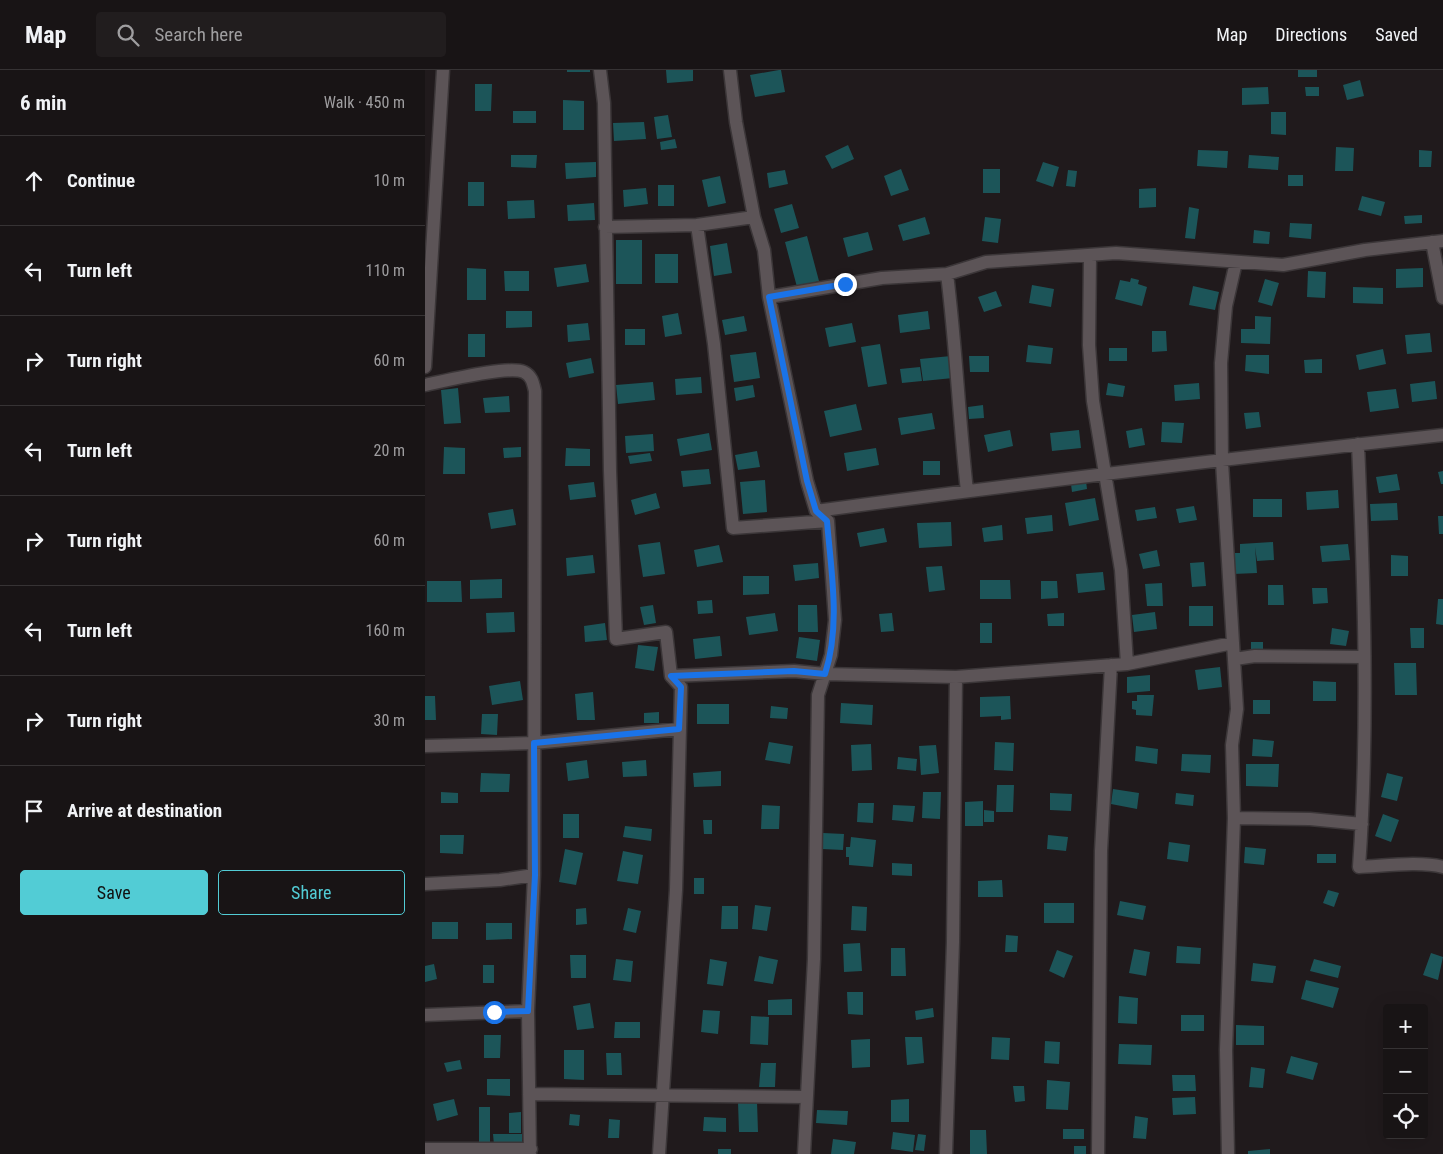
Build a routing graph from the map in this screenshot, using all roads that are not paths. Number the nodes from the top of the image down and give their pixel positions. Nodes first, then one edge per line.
1 (443, 70) edge
2 (600, 70) edge
3 (730, 70) edge
4 (754, 217) junction
5 (697, 225) junction
6 (605, 227) junction
7 (1438, 242) edge
8 (1090, 257) junction
9 (1236, 262) junction
10 (947, 274) junction
11 (769, 297) junction
12 (1443, 298) edge
13 (425, 367) edge
14 (425, 385) edge
15 (1443, 435) edge
16 (1358, 444) junction
17 (1223, 462) junction
18 (1103, 473) junction
19 (967, 491) junction
20 (816, 511) junction
21 (827, 521) junction
22 (1233, 643) junction
23 (1363, 657) junction
24 (1235, 660) junction
25 (1127, 664) junction
26 (1111, 666) junction
27 (825, 674) junction
28 (671, 676) junction
29 (956, 677) junction
30 (679, 729) junction
31 (534, 743) junction
32 (425, 746) edge
33 (1234, 818) junction
34 (1362, 824) junction
35 (1443, 867) edge
36 (535, 875) junction
37 (425, 884) edge
38 (528, 1011) junction
39 (425, 1015) edge
40 (529, 1094) junction
41 (663, 1096) junction
42 (805, 1098) junction
43 (425, 1149) edge
44 (531, 1152) edge
45 (659, 1154) edge
46 (804, 1154) edge
47 (946, 1154) edge
48 (1098, 1154) edge
49 (1228, 1154) edge

1 - 13 street
2 - 6 street
3 - 4 street
4 - 5 street
4 - 11 street
5 - 6 street
5 - 21 street
6 - 28 street
7 - 9 street
7 - 12 street
8 - 9 street
8 - 10 street
8 - 18 street
9 - 17 street
10 - 11 street
10 - 19 street
11 - 20 street
14 - 31 street
15 - 16 street
16 - 17 street
16 - 23 street
17 - 18 street
17 - 22 street
18 - 19 street
18 - 25 street
19 - 20 street
20 - 21 street
21 - 27 street
22 - 24 street
22 - 25 street
23 - 24 street
23 - 34 street
24 - 33 street
25 - 26 street
26 - 29 street
26 - 48 street
27 - 28 street
27 - 29 street
27 - 42 street
28 - 30 street
29 - 47 street
30 - 31 street
30 - 41 street
31 - 32 street
31 - 36 street
33 - 34 street
33 - 49 street
34 - 35 street
36 - 37 street
36 - 38 street
38 - 39 street
38 - 40 street
40 - 41 street
40 - 44 street
41 - 42 street
41 - 45 street
42 - 46 street
43 - 44 street

